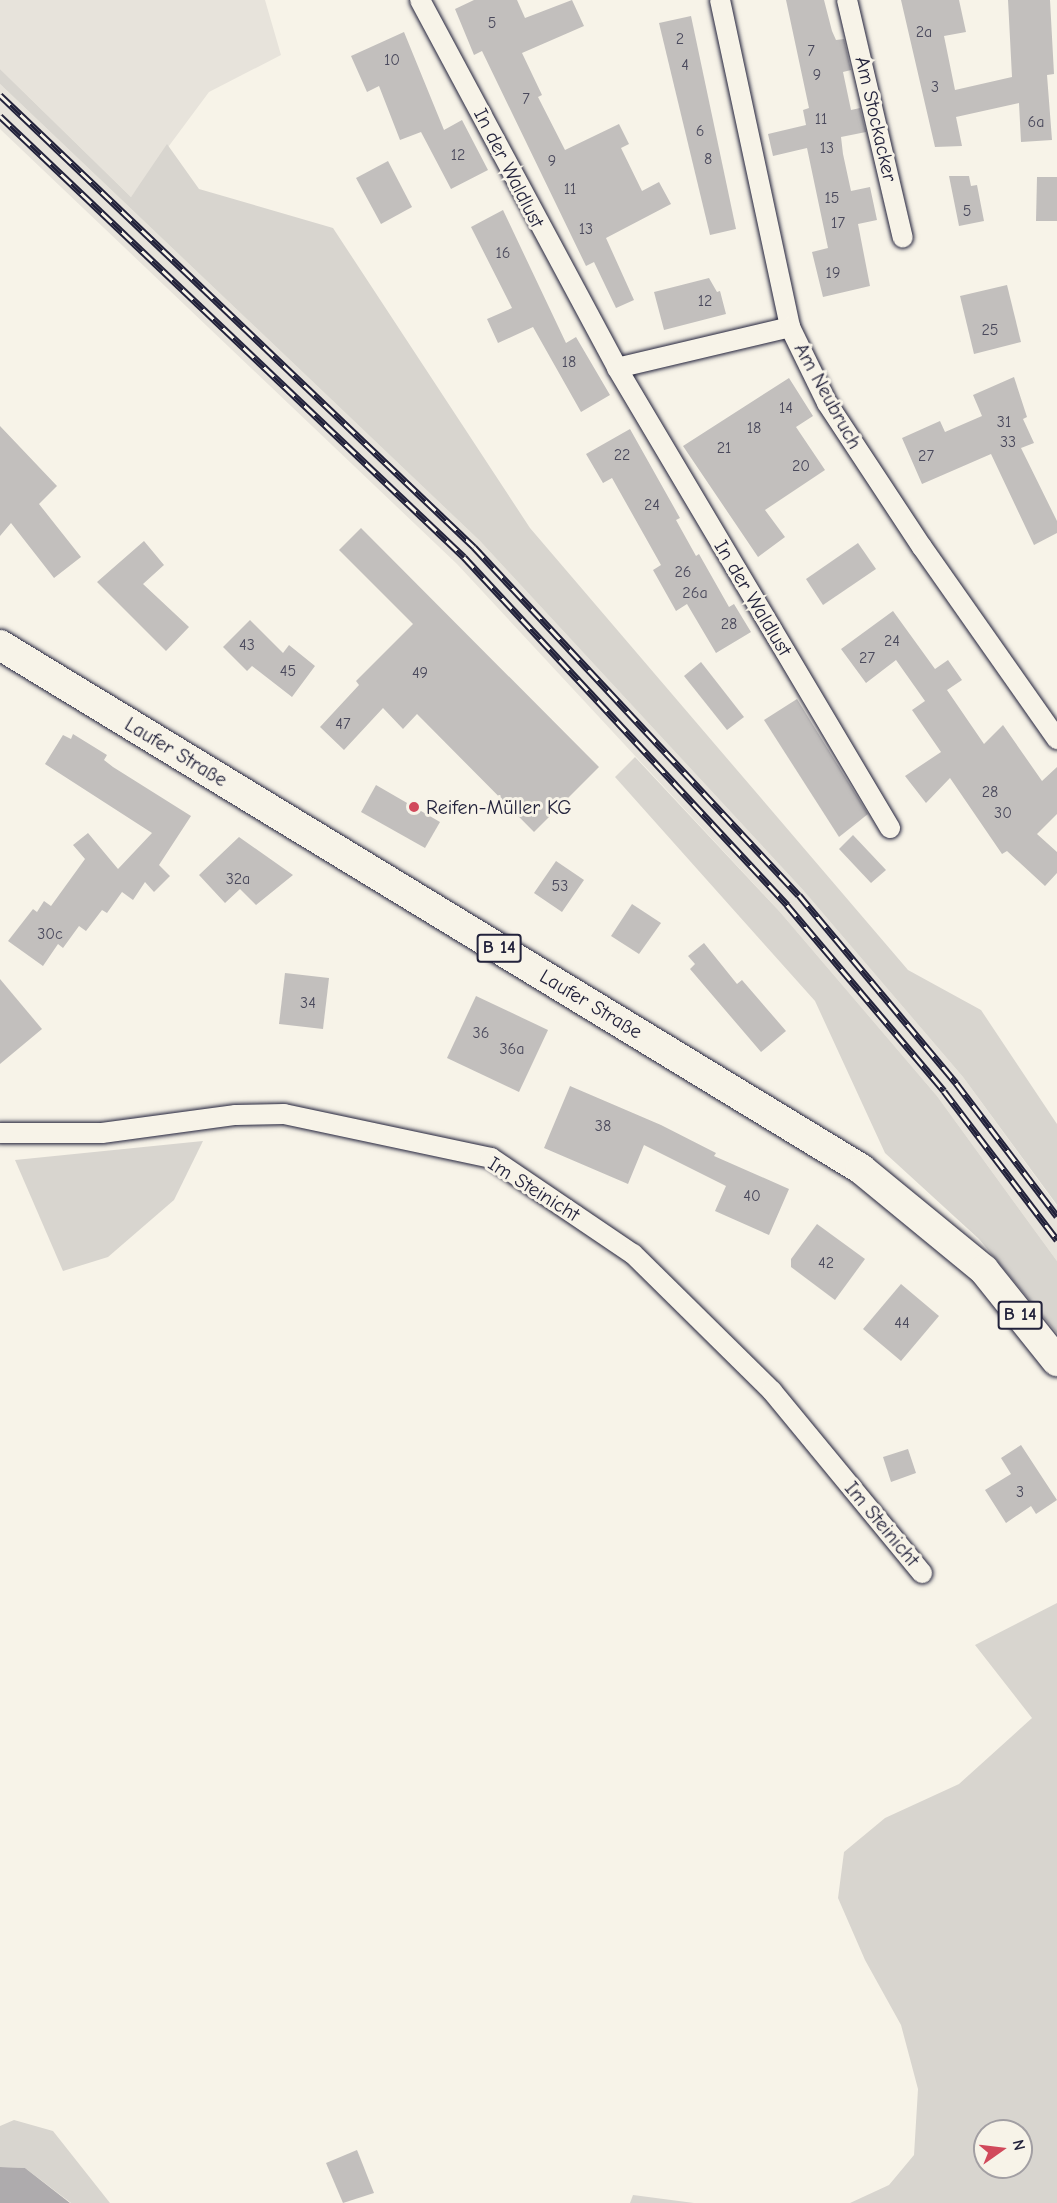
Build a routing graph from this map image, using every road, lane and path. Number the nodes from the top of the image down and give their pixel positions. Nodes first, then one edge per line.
1 (420, 0) edge
2 (720, 0) edge
3 (847, 0) edge
4 (903, 238) dead end
5 (790, 327) junction
6 (616, 368) junction
7 (0, 645) edge
8 (1057, 739) edge
9 (890, 828) dead end
10 (0, 1133) edge
11 (1057, 1361) edge
12 (922, 1573) dead end

1 - 6 street, In der Waldlust
2 - 5 street, Am Neubruch
3 - 4 street, Am Stockacker
5 - 6 street
5 - 8 street, Am Neubruch
6 - 9 street, In der Waldlust
7 - 11 main road, Laufer Straße / B 14
10 - 12 street, Im Steinicht

